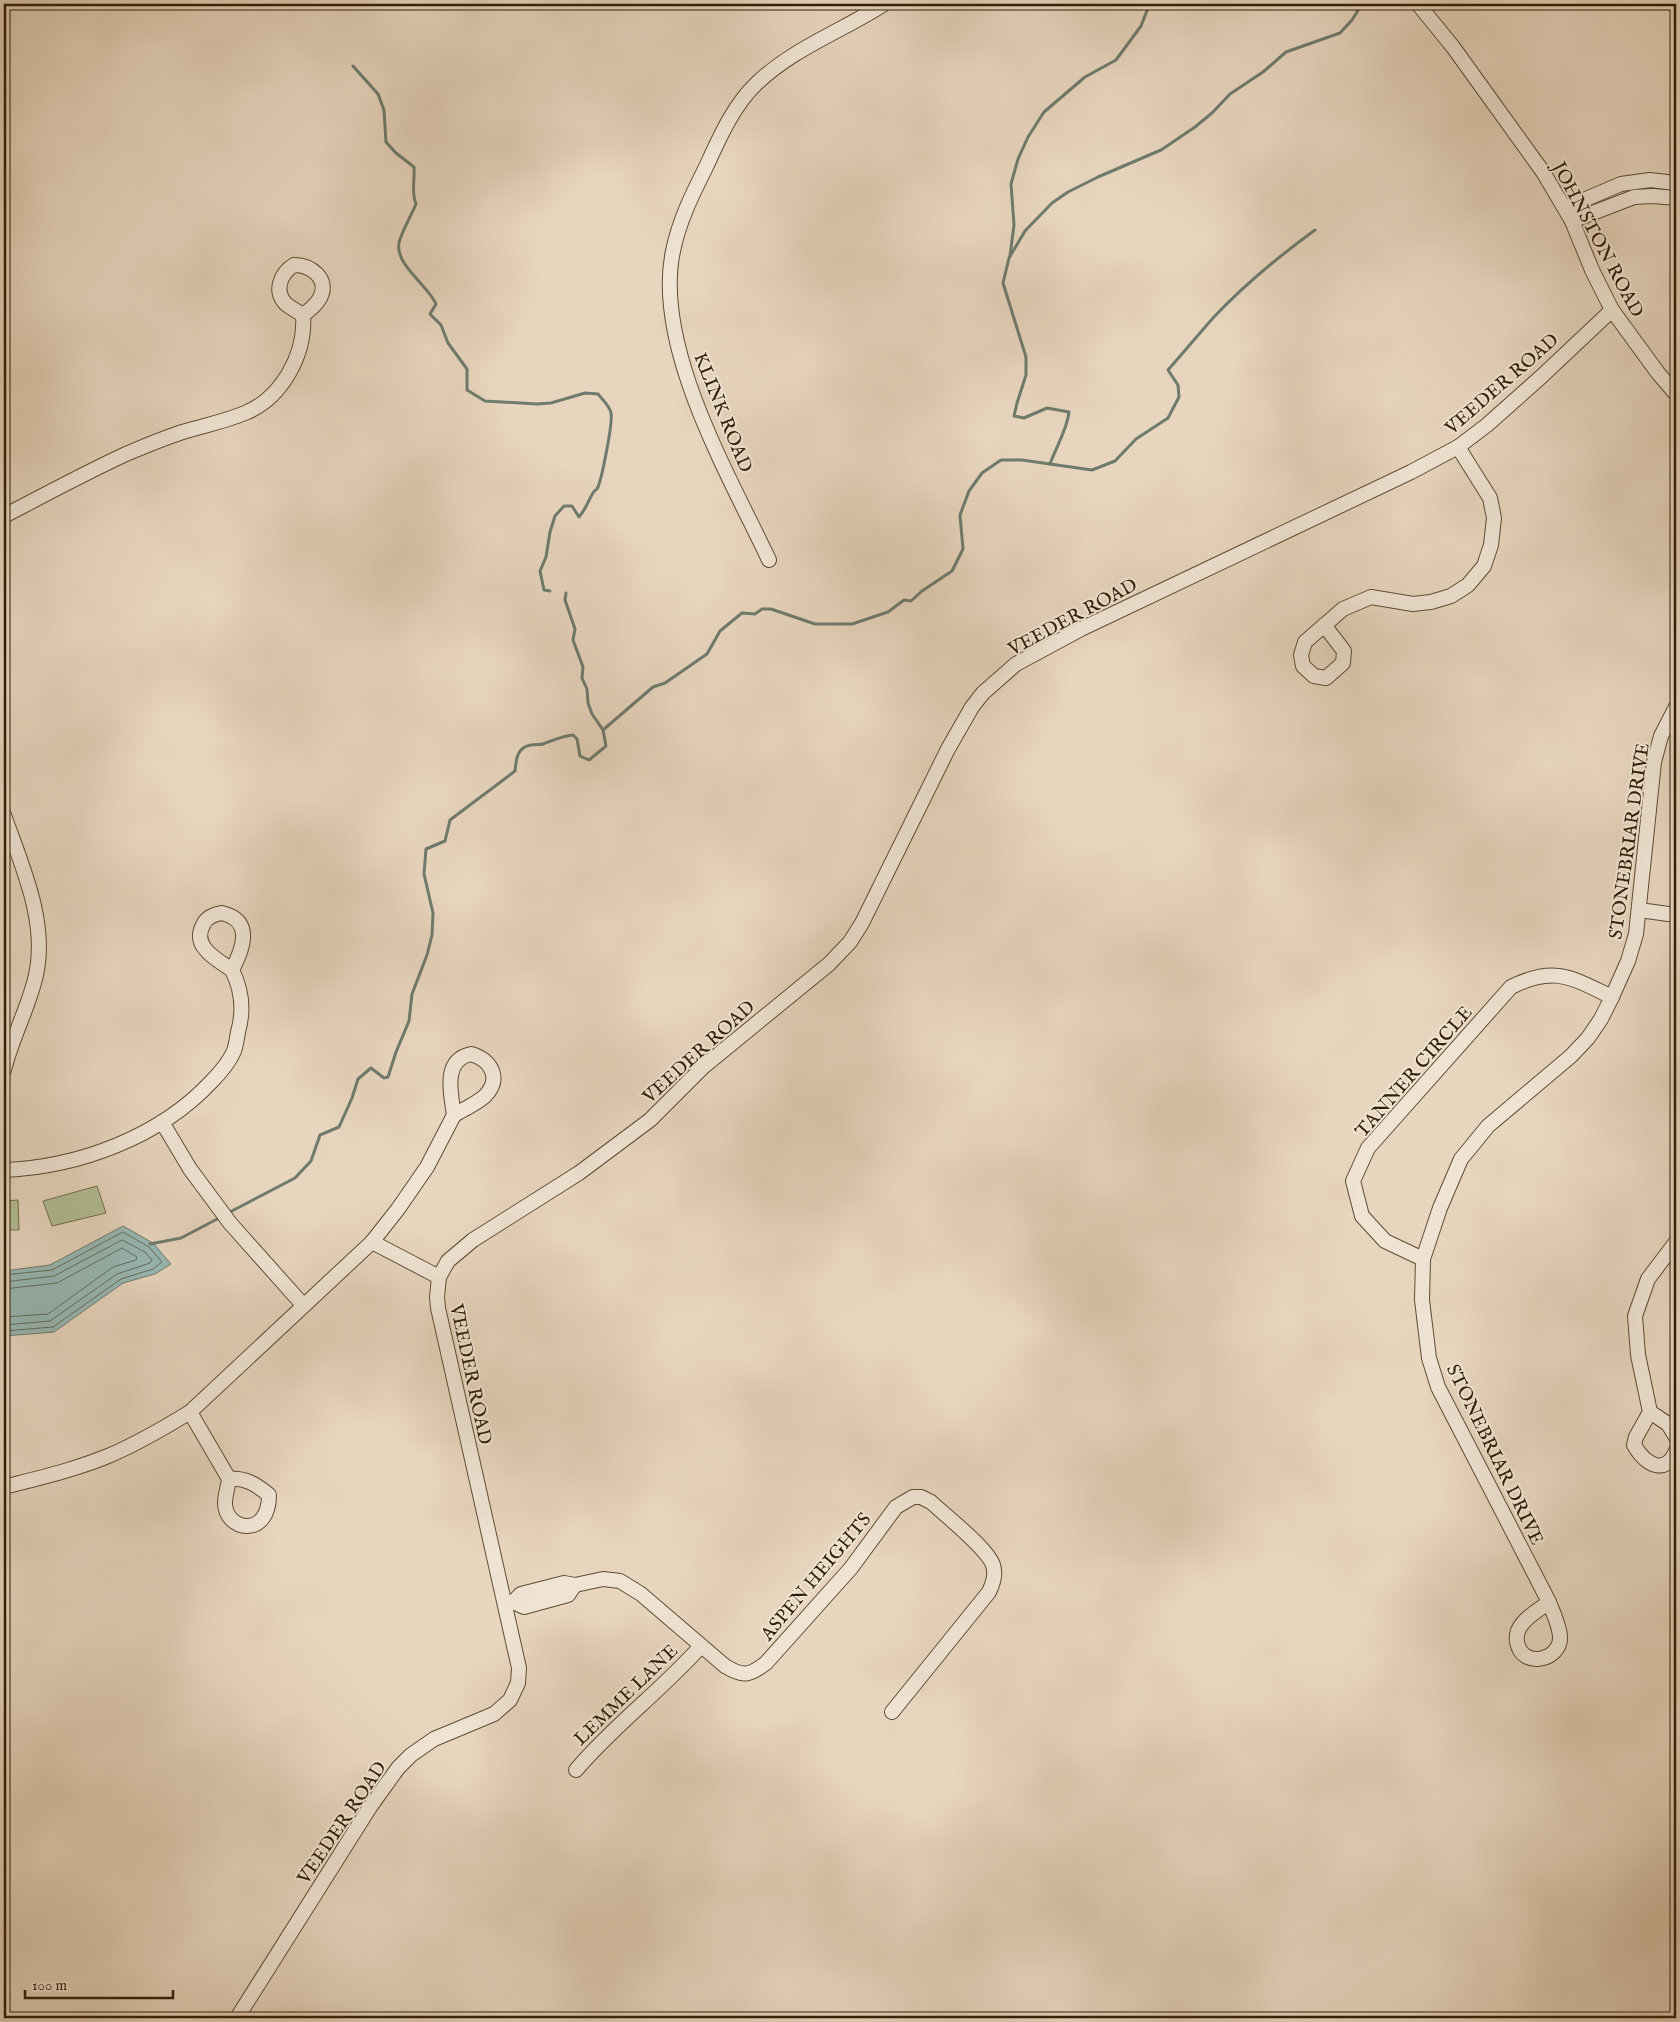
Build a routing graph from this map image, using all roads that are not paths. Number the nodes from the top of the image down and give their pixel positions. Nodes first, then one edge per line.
1 (884, 4) edge
2 (1418, 4) edge
3 (1676, 183) edge
4 (1676, 198) edge
5 (1569, 215) junction
6 (1612, 310) junction
7 (303, 315) dead end
8 (1676, 394) edge
9 (1458, 447) junction
10 (4, 516) edge
11 (769, 560) dead end
12 (1324, 625) dead end
13 (1676, 707) edge
14 (4, 814) edge
15 (1639, 910) junction
16 (1676, 915) edge
17 (232, 970) dead end
18 (1612, 997) junction
19 (4, 1070) edge
20 (454, 1115) dead end
21 (162, 1122) junction
22 (4, 1170) edge
23 (372, 1242) junction
24 (1676, 1242) edge
25 (1423, 1259) junction
26 (439, 1277) junction
27 (303, 1305) junction
28 (190, 1412) junction
29 (1650, 1412) junction
30 (1676, 1437) edge
31 (1676, 1450) edge
32 (229, 1479) dead end
33 (4, 1487) edge
34 (1549, 1602) dead end
35 (509, 1604) junction
36 (701, 1646) junction
37 (892, 1712) dead end
38 (576, 1770) dead end
39 (237, 2018) edge

1 - 11 street, KLINK ROAD
2 - 5 street, JOHNSTON ROAD
3 - 5 street
4 - 5 street
5 - 6 street, JOHNSTON ROAD
6 - 8 street, JOHNSTON ROAD
6 - 9 street, VEEDER ROAD
7 - 10 street
9 - 12 street
9 - 26 street, VEEDER ROAD
13 - 15 street, STONEBRIAR DRIVE
14 - 19 street
15 - 16 street
15 - 18 street, STONEBRIAR DRIVE
17 - 21 street
18 - 25 street, STONEBRIAR DRIVE
18 - 25 street, TANNER CIRCLE
20 - 23 street
21 - 22 street
21 - 27 street
23 - 26 street
23 - 27 street
24 - 29 street
25 - 34 street, STONEBRIAR DRIVE
26 - 35 street, VEEDER ROAD
27 - 28 street
28 - 32 street
28 - 33 street
29 - 30 street
29 - 31 street
35 - 36 street, ASPEN HEIGHTS
35 - 39 street, VEEDER ROAD
36 - 37 street, ASPEN HEIGHTS
36 - 38 street, LEMME LANE

